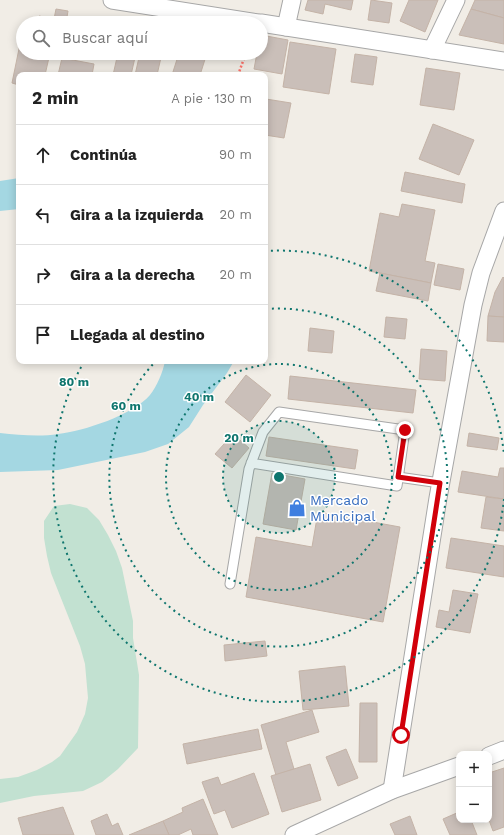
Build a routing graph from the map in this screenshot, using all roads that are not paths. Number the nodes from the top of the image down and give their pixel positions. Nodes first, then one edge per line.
1 (112, 0) edge
2 (292, 0) edge
3 (456, 0) edge
4 (214, 16) edge
5 (268, 25) edge
6 (286, 27) junction
7 (432, 50) junction
8 (504, 61) edge
9 (504, 211) edge
10 (252, 463) junction
11 (398, 477) junction
12 (440, 483) junction
13 (230, 584) dead end
14 (504, 750) edge
15 (492, 755) edge
16 (456, 767) edge
17 (392, 790) junction
18 (294, 835) edge

1 - 4 street
2 - 6 street
3 - 7 street
5 - 6 street
6 - 7 street
7 - 8 street
9 - 12 street
10 - 11 lane
10 - 11 lane
10 - 13 lane
11 - 12 lane
12 - 17 street
14 - 15 street
16 - 17 street
17 - 18 street

